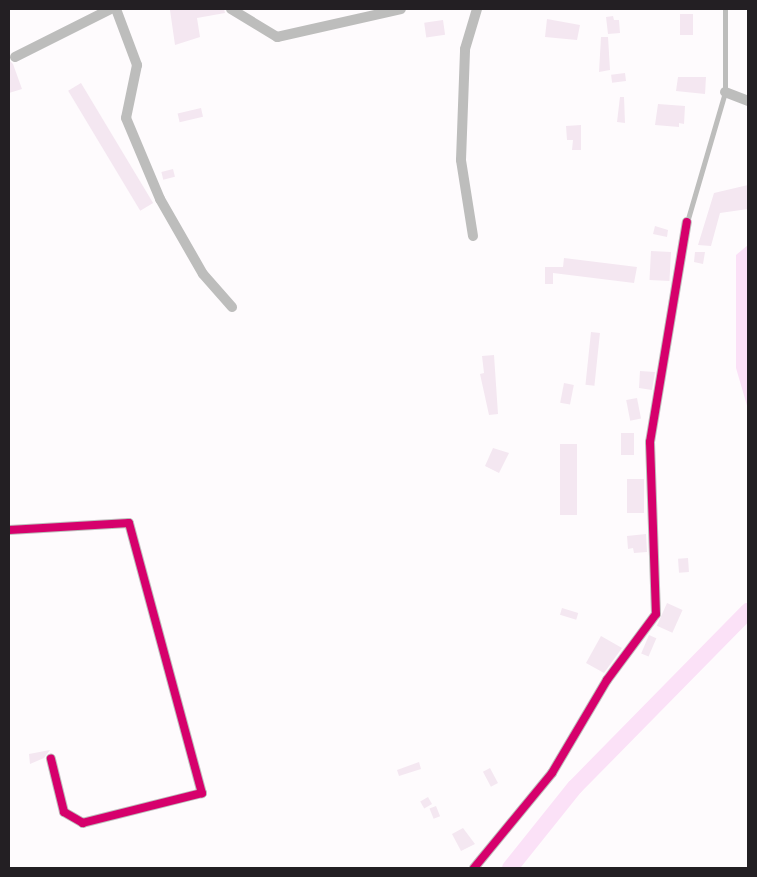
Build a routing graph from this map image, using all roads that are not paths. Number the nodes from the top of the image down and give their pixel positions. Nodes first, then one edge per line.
1 (111, 9) edge
2 (116, 9) edge
3 (231, 9) edge
4 (401, 9) edge
5 (477, 9) edge
6 (725, 9) edge
7 (15, 57) dead end
8 (725, 92) junction
9 (748, 101) edge
10 (687, 222) joint
11 (473, 236) dead end
12 (232, 307) dead end
13 (9, 530) edge
14 (52, 759) dead end
15 (474, 868) edge

1 - 7 street
2 - 12 street
3 - 4 street
5 - 11 street
6 - 8 lane
8 - 9 street
8 - 10 lane
10 - 15 street
13 - 14 street

